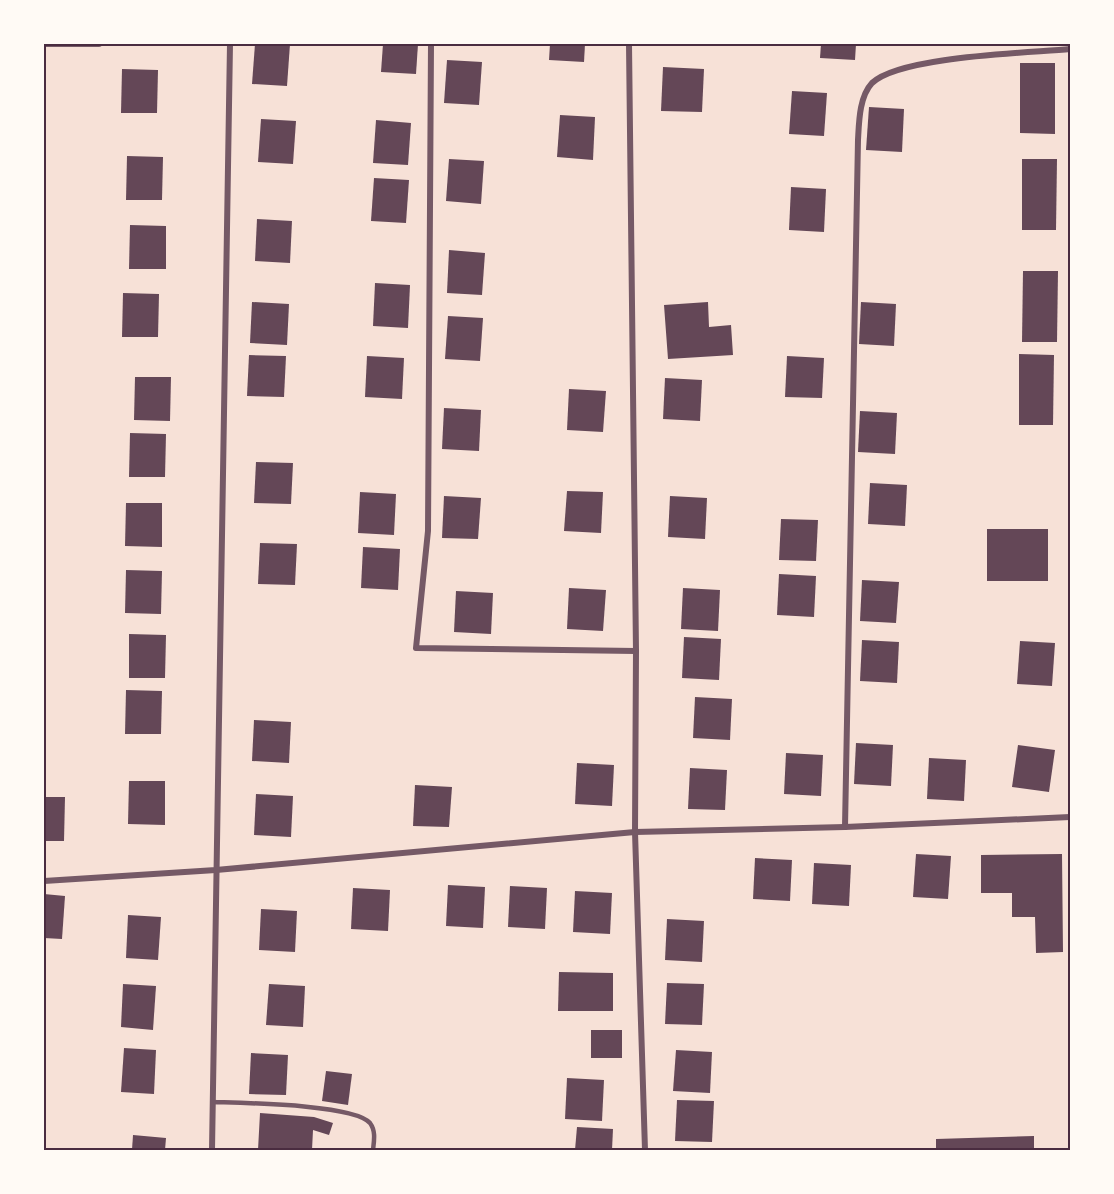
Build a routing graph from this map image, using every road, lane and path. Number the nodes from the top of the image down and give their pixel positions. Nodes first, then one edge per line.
1 (44, 44) edge
2 (99, 44) edge
3 (230, 44) edge
4 (431, 44) edge
5 (629, 44) edge
6 (1071, 49) edge
7 (636, 651) junction
8 (1071, 817) edge
9 (845, 827) junction
10 (635, 832) junction
11 (216, 870) junction
12 (44, 881) edge
13 (213, 1102) junction
14 (212, 1150) edge
15 (373, 1150) edge
16 (645, 1150) edge

1 - 2 street
3 - 11 street
4 - 7 street
5 - 7 street
6 - 9 street
7 - 10 street
8 - 9 street
9 - 10 street
10 - 11 street
10 - 16 street
11 - 12 street
11 - 13 street
13 - 14 street
13 - 15 lane

